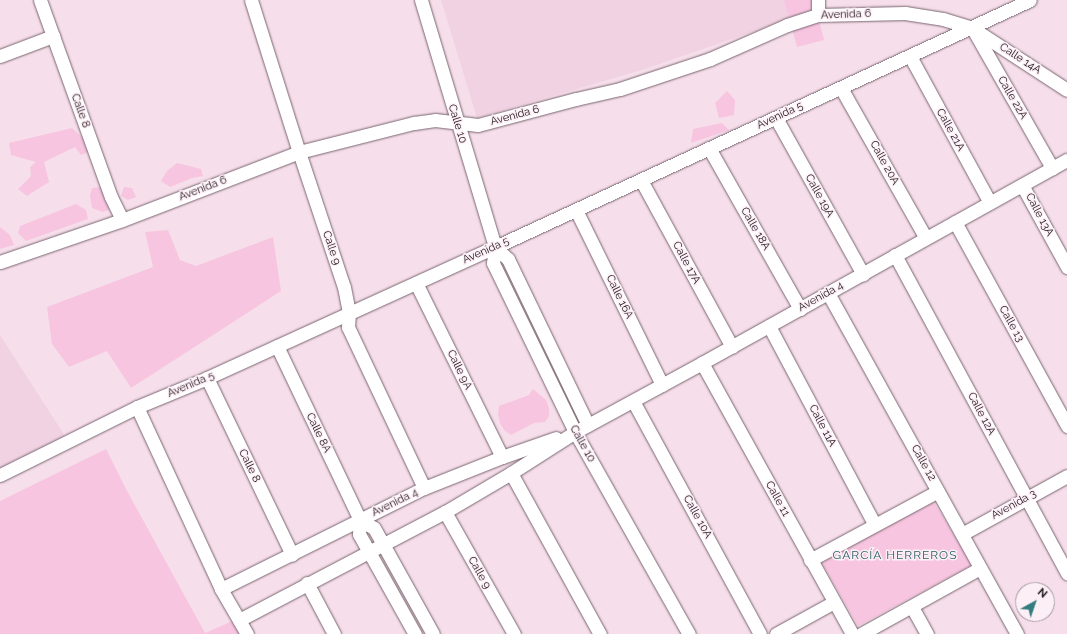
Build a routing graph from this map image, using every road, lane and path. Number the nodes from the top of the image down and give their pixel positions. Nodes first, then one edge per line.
1 (40, 0) edge
2 (251, 0) edge
3 (421, 0) edge
4 (818, 0) edge
5 (1030, 0) edge
6 (818, 15) junction
7 (972, 28) junction
8 (53, 36) junction
9 (0, 56) edge
10 (910, 56) junction
11 (841, 88) junction
12 (1067, 90) edge
13 (776, 118) junction
14 (456, 122) junction
15 (709, 148) junction
16 (299, 152) junction
17 (1067, 160) edge
18 (1052, 168) junction
19 (641, 180) junction
20 (1022, 185) junction
21 (990, 203) junction
22 (576, 210) junction
23 (122, 220) junction
24 (955, 222) junction
25 (926, 238) junction
26 (495, 247) junction
27 (895, 255) junction
28 (0, 262) edge
29 (1067, 267) edge
30 (863, 274) junction
31 (416, 282) junction
32 (828, 293) junction
33 (800, 309) junction
34 (349, 313) junction
35 (768, 326) junction
36 (277, 346) junction
37 (732, 347) junction
38 (702, 363) junction
39 (207, 378) junction
40 (662, 385) junction
41 (633, 401) junction
42 (137, 407) junction
43 (588, 425) junction
44 (1067, 426) edge
45 (575, 432) junction
46 (502, 457) junction
47 (511, 473) junction
48 (0, 475) edge
49 (1067, 476) edge
50 (424, 488) junction
51 (938, 491) junction
52 (1027, 498) junction
53 (445, 512) junction
54 (360, 520) junction
55 (875, 525) junction
56 (962, 534) junction
57 (384, 545) junction
58 (369, 552) junction
59 (292, 555) junction
60 (810, 560) junction
61 (980, 568) junction
62 (1067, 573) edge
63 (307, 583) junction
64 (221, 589) junction
65 (834, 602) junction
66 (912, 607) junction
67 (239, 620) junction
68 (247, 634) edge
69 (334, 634) edge
70 (415, 634) edge
71 (433, 634) edge
72 (514, 634) edge
73 (600, 634) edge
74 (688, 634) edge
75 (760, 634) edge
76 (776, 634) edge
77 (852, 634) edge
78 (861, 634) edge
79 (927, 634) edge
80 (1017, 634) edge

1 - 8 street, Calle 8
2 - 16 street, Calle 9
3 - 14 street, Calle 10
4 - 6 street
5 - 7 street
6 - 7 street, Avenida 6
6 - 14 street, Avenida 6
7 - 10 street, Avenida 5
7 - 12 street, Calle 14A
7 - 18 street, Calle 22A
8 - 9 street
8 - 23 street, Calle 8
10 - 11 street, Avenida 5
10 - 21 street, Calle 21A
11 - 13 street, Avenida 5
11 - 25 street, Calle 20A
13 - 15 street, Avenida 5
13 - 30 street, Calle 19A
14 - 16 street, Avenida 6
14 - 26 street, Calle 10
15 - 19 street, Avenida 5
15 - 33 street, Calle 18A
16 - 23 street, Avenida 6
16 - 34 street, Calle 9
17 - 18 street, Avenida 4
18 - 20 street, Avenida 4
19 - 22 street, Avenida 5
19 - 37 street, Calle 17A
20 - 21 street, Avenida 4
20 - 29 street, Calle 13A
21 - 24 street, Avenida 4
22 - 26 street, Avenida 5
22 - 40 street, Calle 16A
23 - 28 street, Avenida 6
24 - 25 street, Avenida 4
24 - 44 street, Calle 13
25 - 27 street, Avenida 4
26 - 31 street, Avenida 5
26 - 43 street, Calle 10
26 - 45 street, Calle 10
27 - 30 street, Avenida 4
27 - 52 street, Calle 12A
30 - 32 street, Avenida 4
31 - 34 street, Avenida 5
31 - 46 street, Calle 9A
32 - 33 street, Avenida 4
32 - 51 street, Calle 12
33 - 35 street, Avenida 4
34 - 36 street, Avenida 5
34 - 50 street, Calle 9
35 - 37 street, Avenida 4
35 - 55 street, Calle 11A
36 - 39 street, Avenida 5
36 - 54 street, Calle 8A
37 - 38 street, Avenida 4
38 - 40 street, Avenida 4
38 - 60 street, Calle 11
39 - 42 street, Avenida 5
39 - 59 street, Calle 8
40 - 41 street, Avenida 4
41 - 43 street, Avenida 4
41 - 75 street, Calle 10A
42 - 48 street, Avenida 5
42 - 64 street
43 - 45 street, Avenida 4
45 - 46 street, Avenida 4
45 - 47 street, Avenida 4
45 - 74 street, Calle 10
46 - 50 street, Avenida 4
47 - 53 street, Avenida 4
47 - 73 street
49 - 52 street, Avenida 3
50 - 54 street, Avenida 4
51 - 55 street
51 - 56 street, Calle 12
52 - 56 street, Avenida 3
52 - 62 street, Calle 12A
53 - 57 street, Avenida 4
53 - 72 street, Calle 9
54 - 57 street, Calle 8A
54 - 58 street, Calle 8A
54 - 59 street, Avenida 4
55 - 60 street
56 - 61 street, Calle 12
57 - 58 street, Avenida 4
57 - 71 street, Calle 8A
58 - 63 street, Avenida 4
58 - 70 street, Calle 8A
59 - 64 street, Avenida 4
60 - 65 street, Calle 11
61 - 66 street
61 - 80 street, Calle 12
63 - 67 street, Avenida 4
63 - 69 street
64 - 67 street
65 - 76 street
65 - 77 street, Calle 11
66 - 78 street
66 - 79 street
67 - 68 street

